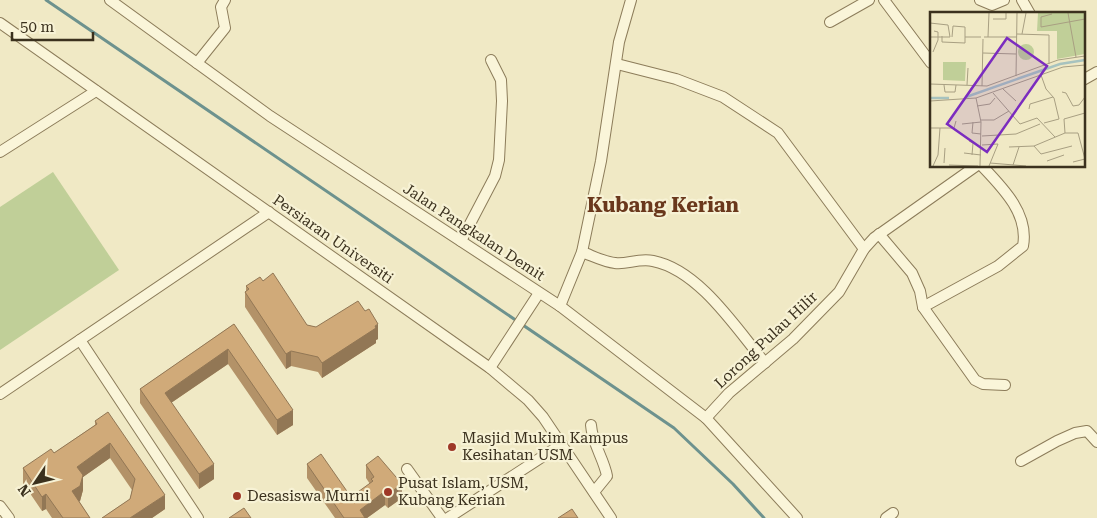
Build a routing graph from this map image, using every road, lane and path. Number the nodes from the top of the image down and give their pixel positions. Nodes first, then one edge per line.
1 (110, 0) edge
2 (225, 0) edge
3 (630, 0) edge
4 (869, 0) edge
5 (884, 0) edge
6 (980, 0) edge
7 (1004, 0) edge
8 (1022, 0) edge
9 (1029, 12) edge
10 (830, 22) dead end
11 (0, 23) edge
12 (491, 60) dead end
13 (930, 62) edge
14 (197, 63) junction
15 (618, 64) junction
16 (1097, 72) edge
17 (1084, 79) edge
18 (96, 91) junction
19 (0, 152) edge
20 (973, 168) edge
21 (984, 168) edge
22 (269, 212) junction
23 (878, 234) junction
24 (461, 240) junction
25 (864, 248) junction
26 (582, 252) junction
27 (539, 292) junction
28 (560, 306) junction
29 (923, 306) junction
30 (80, 340) junction
31 (765, 362) junction
32 (490, 368) junction
33 (1005, 384) dead end
34 (0, 394) edge
35 (706, 418) junction
36 (591, 425) dead end
37 (1097, 442) edge
38 (562, 444) junction
39 (1022, 461) dead end
40 (407, 469) dead end
41 (594, 492) junction
42 (0, 506) edge
43 (9, 518) edge
44 (198, 518) edge
45 (442, 518) edge
46 (448, 518) edge
47 (611, 518) edge
48 (797, 518) edge

1 - 14 street, Jalan Pangkalan Demit
2 - 14 street
3 - 15 street
4 - 10 street
5 - 13 street
6 - 7 street
8 - 9 street
11 - 18 street, Persiaran Universiti
12 - 24 street
14 - 24 street, Jalan Pangkalan Demit
15 - 25 street
15 - 26 street
16 - 17 street
18 - 19 street
18 - 22 street, Persiaran Universiti
20 - 23 street, Lorong Pulau Hilir
21 - 29 street
22 - 30 street
22 - 32 street, Persiaran Universiti
23 - 25 street, Lorong Pulau Hilir
23 - 29 street
24 - 27 street, Jalan Pangkalan Demit
25 - 31 street, Lorong Pulau Hilir
26 - 28 street
26 - 31 street
27 - 28 street, Jalan Pangkalan Demit
27 - 32 street
28 - 35 street, Jalan Pangkalan Demit
29 - 33 street
30 - 34 street
30 - 44 street
31 - 35 street, Lorong Pulau Hilir
32 - 38 street, Persiaran Universiti
35 - 48 street, Jalan Pangkalan Demit
36 - 41 street
37 - 39 street
38 - 41 street, Persiaran Universiti
38 - 46 street
40 - 45 street
41 - 47 street, Persiaran Universiti
42 - 43 street

